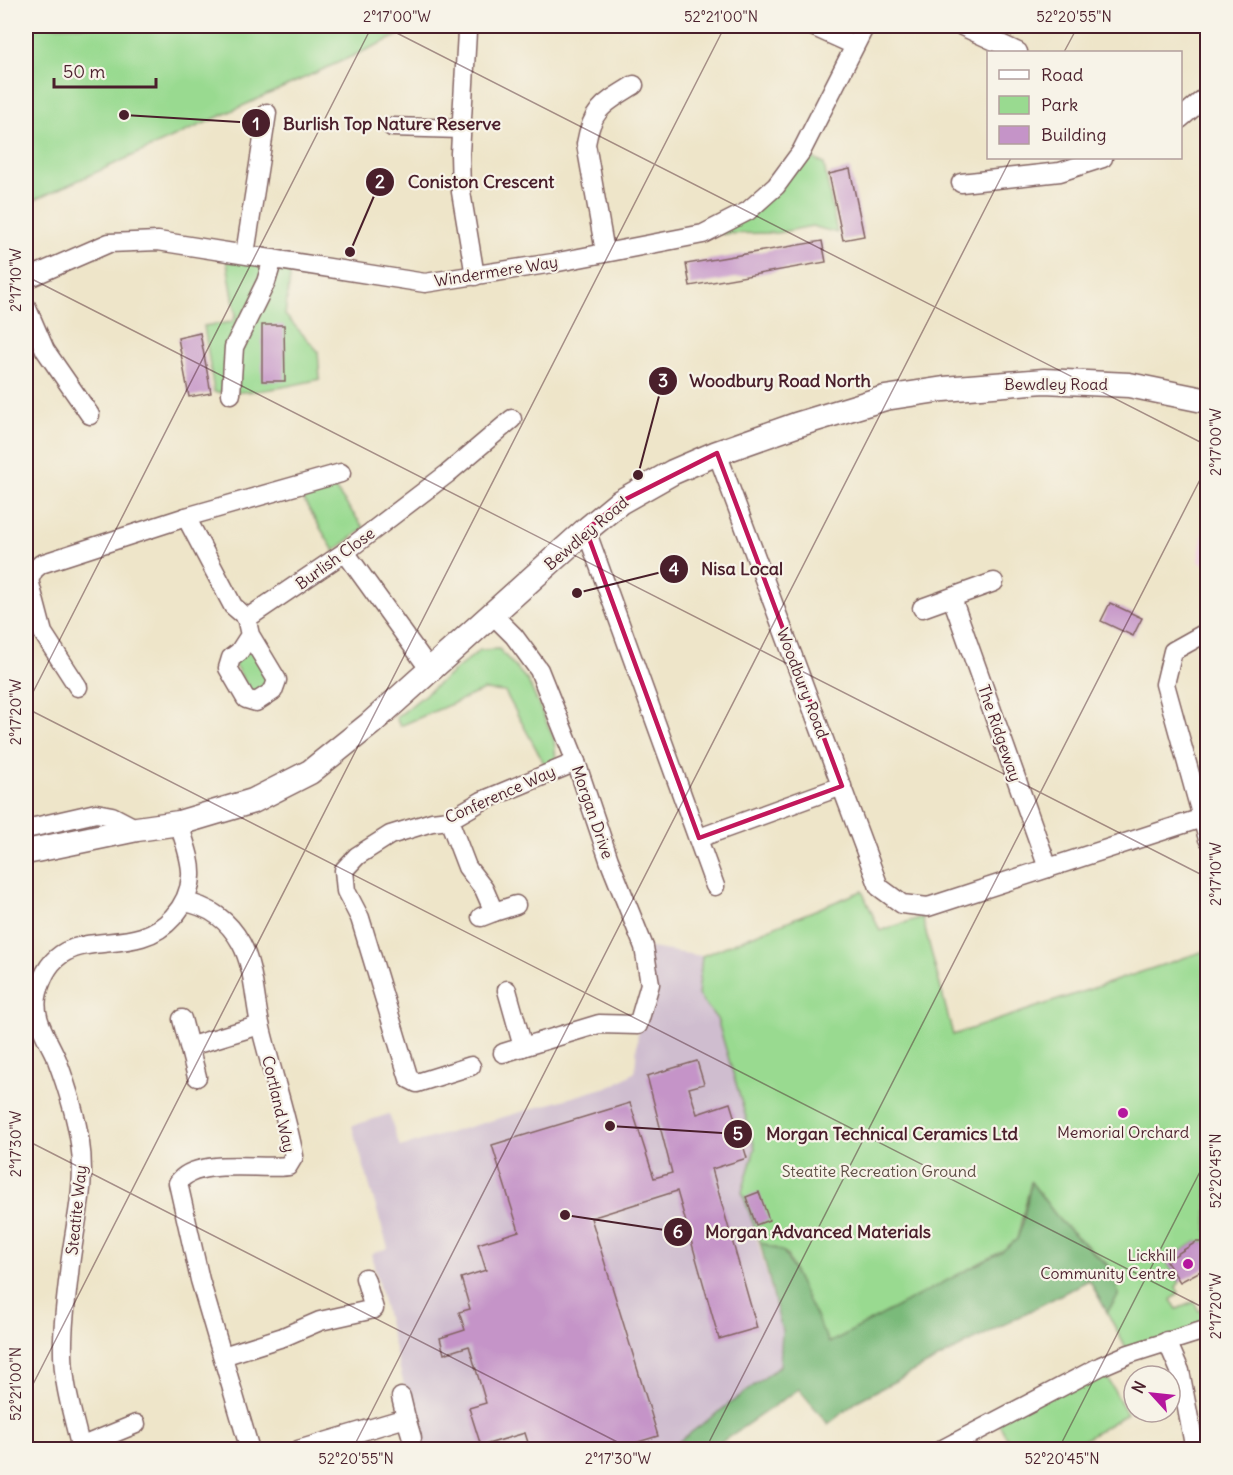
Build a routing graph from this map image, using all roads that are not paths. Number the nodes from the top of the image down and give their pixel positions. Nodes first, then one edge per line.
1 (470, 26) edge
2 (812, 26) edge
3 (865, 26) edge
4 (962, 26) edge
5 (854, 45) junction
6 (1016, 51) edge
7 (634, 85) dead end
8 (1208, 95) edge
9 (267, 113) dead end
10 (1182, 117) edge
11 (392, 127) dead end
12 (460, 129) junction
13 (1100, 159) edge
14 (961, 183) dead end
15 (605, 252) junction
16 (245, 254) junction
17 (273, 259) junction
18 (475, 276) junction
19 (26, 279) edge
20 (26, 306) edge
21 (231, 394) dead end
22 (1208, 401) edge
23 (90, 415) dead end
24 (512, 419) dead end
25 (717, 453) junction
26 (341, 473) dead end
27 (186, 517) junction
28 (586, 530) junction
29 (345, 552) junction
30 (994, 582) dead end
31 (952, 598) junction
32 (922, 608) dead end
33 (493, 615) junction
34 (246, 617) junction
35 (1207, 632) edge
36 (250, 635) junction
37 (239, 652) junction
38 (260, 652) junction
39 (430, 670) junction
40 (78, 687) dead end
41 (576, 762) junction
42 (842, 786) junction
43 (1202, 818) junction
44 (449, 820) junction
45 (179, 823) junction
46 (137, 828) junction
47 (26, 829) edge
48 (699, 838) junction
49 (1208, 839) edge
50 (26, 852) edge
51 (1048, 868) junction
52 (716, 886) dead end
53 (184, 902) junction
54 (516, 905) dead end
55 (507, 990) dead end
56 (182, 1019) dead end
57 (260, 1025) junction
58 (191, 1046) junction
59 (523, 1047) junction
60 (503, 1053) dead end
61 (471, 1066) dead end
62 (197, 1077) dead end
63 (365, 1278) dead end
64 (1208, 1329) edge
65 (1167, 1341) junction
66 (223, 1356) junction
67 (401, 1397) dead end
68 (406, 1418) junction
69 (136, 1424) dead end
70 (412, 1438) dead end
71 (1199, 1446) edge
72 (80, 1448) edge
73 (250, 1449) edge
74 (298, 1449) edge
75 (941, 1449) edge

1 - 12 street
2 - 5 street
3 - 5 street, Windermere Way
4 - 6 street
5 - 15 street, Windermere Way
7 - 15 street
8 - 10 street
9 - 16 street
11 - 12 street
12 - 18 street
13 - 14 street
15 - 18 street, Windermere Way
16 - 17 street, Windermere Way
16 - 19 street, Windermere Way
17 - 18 street, Windermere Way
17 - 21 street
20 - 23 street
22 - 25 main road, Bewdley Road
24 - 29 street, Burlish Close
25 - 28 main road, Bewdley Road
25 - 42 street, Woodbury Road
26 - 27 street
27 - 34 street
27 - 40 street
28 - 33 main road, Bewdley Road
28 - 48 street
29 - 34 street, Burlish Close
29 - 39 street
30 - 31 street
31 - 32 street
31 - 51 street, The Ridgeway
33 - 39 main road, Bewdley Road
33 - 41 street, Morgan Drive
34 - 36 street
35 - 43 street
36 - 37 street
36 - 38 street
37 - 38 street
37 - 38 street
39 - 45 main road, Bewdley Road
41 - 44 street, Conference Way
41 - 59 street, Morgan Drive
42 - 48 street
42 - 51 street, Woodbury Road
43 - 49 street
43 - 51 street
44 - 54 street
44 - 61 street, Conference Way
45 - 46 main road, Bewdley Road
45 - 53 street, Steatite Way
46 - 47 street
46 - 50 main road, Bewdley Road
48 - 52 street
53 - 57 street, Cortland Way
53 - 72 street, Steatite Way
55 - 59 street
56 - 58 street
57 - 58 street
57 - 66 street, Cortland Way
58 - 62 street
59 - 60 street
63 - 66 street
64 - 65 street
65 - 71 street
65 - 75 street
66 - 73 street, Cortland Way
67 - 68 street
68 - 70 street
68 - 74 street
69 - 72 street

